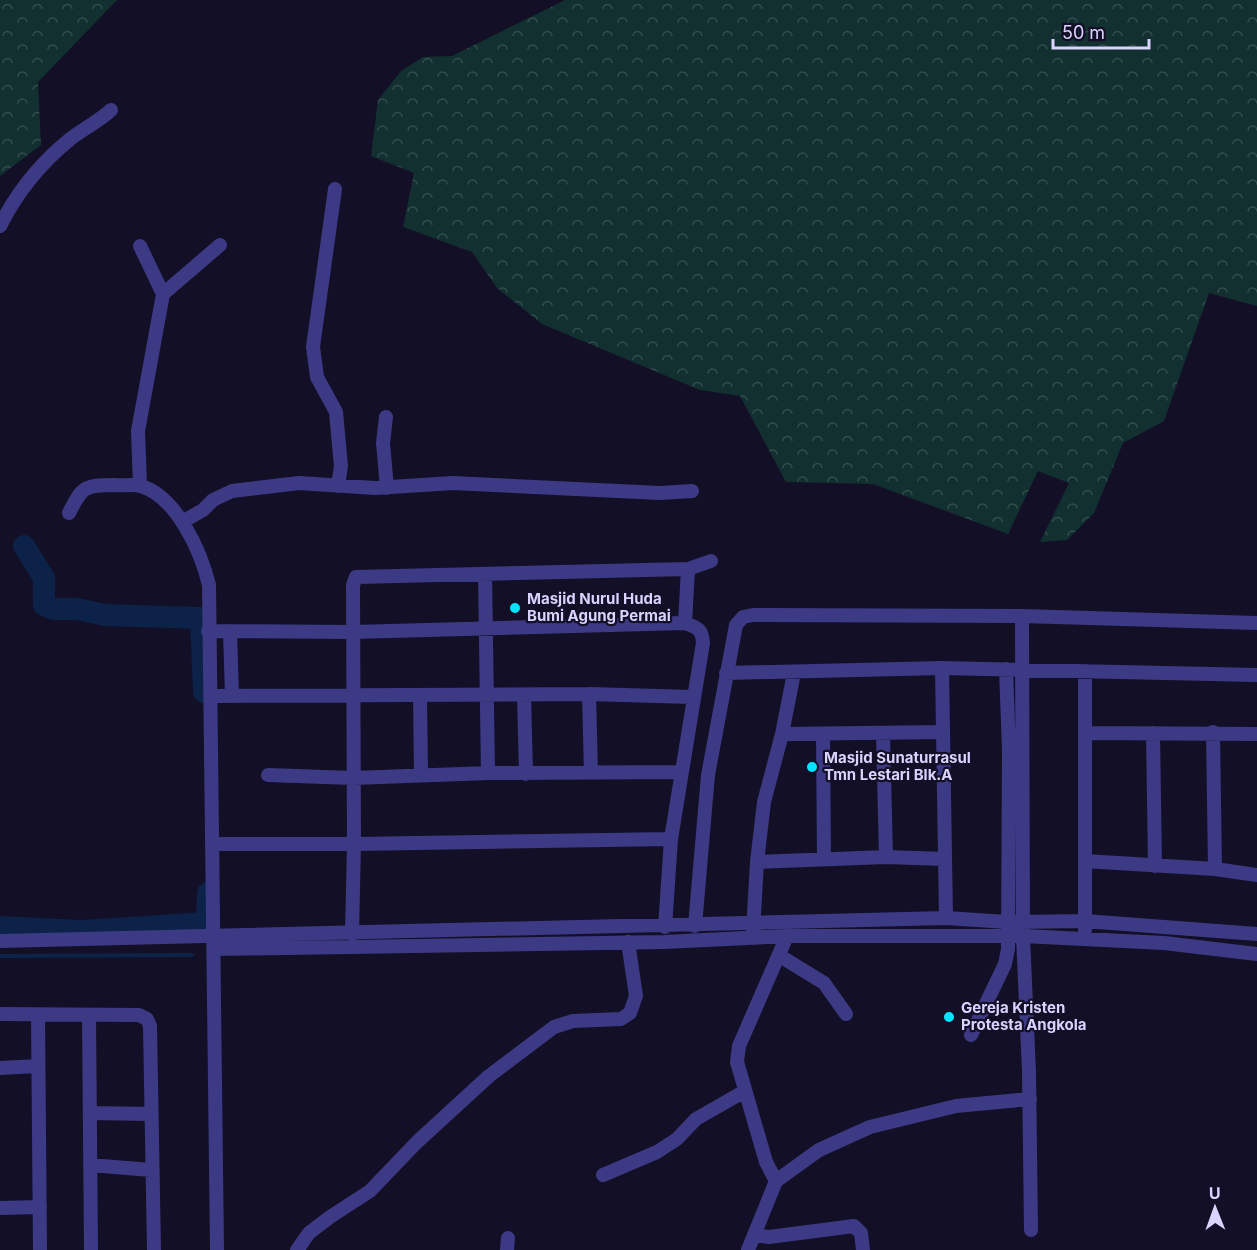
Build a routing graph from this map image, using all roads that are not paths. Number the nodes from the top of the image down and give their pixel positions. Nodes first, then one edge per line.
1 (111, 110) dead end
2 (335, 189) dead end
3 (0, 226) edge
4 (220, 245) dead end
5 (140, 246) dead end
6 (163, 294) junction
7 (386, 417) dead end
8 (140, 486) junction
9 (338, 486) junction
10 (387, 488) junction
11 (692, 490) dead end
12 (69, 513) dead end
13 (182, 522) junction
14 (711, 561) dead end
15 (688, 569) junction
16 (484, 574) junction
17 (1022, 616) junction
18 (685, 623) junction
19 (1257, 623) edge
20 (486, 626) junction
21 (208, 631) junction
22 (230, 631) junction
23 (353, 632) junction
24 (942, 668) junction
25 (1006, 669) junction
26 (1022, 670) junction
27 (1085, 671) junction
28 (726, 673) junction
29 (794, 673) junction
30 (1257, 675) edge
31 (588, 694) junction
32 (486, 695) junction
33 (524, 695) junction
34 (211, 696) junction
35 (232, 696) junction
36 (354, 696) junction
37 (420, 696) junction
38 (692, 697) junction
39 (943, 732) junction
40 (1213, 732) junction
41 (1087, 733) junction
42 (1153, 733) junction
43 (782, 734) junction
44 (823, 734) junction
45 (883, 734) junction
46 (1257, 734) edge
47 (591, 772) junction
48 (682, 772) junction
49 (488, 773) junction
50 (526, 774) junction
51 (268, 775) dead end
52 (421, 776) junction
53 (353, 777) junction
54 (671, 839) junction
55 (214, 844) junction
56 (354, 844) junction
57 (886, 857) junction
58 (824, 859) junction
59 (945, 859) junction
60 (1085, 861) junction
61 (757, 862) junction
62 (1155, 866) junction
63 (1215, 869) junction
64 (1257, 875) edge
65 (946, 918) junction
66 (1023, 921) junction
67 (1085, 921) junction
68 (1007, 922) junction
69 (753, 924) junction
70 (695, 926) junction
71 (664, 927) junction
72 (352, 934) junction
73 (1257, 934) edge
74 (215, 935) junction
75 (786, 936) junction
76 (1007, 936) junction
77 (1023, 936) junction
78 (1085, 938) junction
79 (753, 939) junction
80 (0, 941) edge
81 (628, 942) junction
82 (215, 949) junction
83 (1257, 954) edge
84 (780, 956) junction
85 (0, 1014) edge
86 (846, 1014) dead end
87 (38, 1015) junction
88 (89, 1015) junction
89 (971, 1035) dead end
90 (38, 1066) junction
91 (0, 1068) edge
92 (745, 1091) junction
93 (1030, 1100) junction
94 (90, 1113) junction
95 (151, 1114) junction
96 (90, 1165) junction
97 (151, 1170) junction
98 (603, 1175) dead end
99 (776, 1181) junction
100 (40, 1207) junction
101 (0, 1208) edge
102 (1031, 1230) dead end
103 (755, 1235) junction
104 (40, 1250) edge
105 (91, 1250) edge
106 (153, 1250) edge
107 (218, 1250) edge
108 (297, 1250) edge
109 (748, 1250) edge
110 (863, 1250) edge

1 - 3 street
2 - 9 street
4 - 6 street
5 - 6 street
6 - 8 street
7 - 10 street
8 - 12 street
8 - 13 street
9 - 10 street
9 - 13 street
10 - 11 street
13 - 21 street
14 - 15 street
15 - 16 street
15 - 18 street
16 - 20 street
16 - 23 street
17 - 19 street
17 - 26 street
17 - 28 street
18 - 20 street
18 - 38 street
20 - 23 street
20 - 32 street
21 - 22 street
21 - 34 street
22 - 23 street
22 - 35 street
23 - 36 street
24 - 25 street
24 - 29 street
24 - 39 street
25 - 26 street
25 - 68 street
26 - 27 street
26 - 66 street
27 - 30 street
27 - 41 street
28 - 29 street
28 - 70 street
29 - 43 street
31 - 33 street
31 - 38 street
31 - 47 street
32 - 33 street
32 - 37 street
32 - 49 street
33 - 50 street
34 - 35 street
34 - 55 street
35 - 36 street
36 - 37 street
36 - 53 street
37 - 52 street
38 - 48 street
39 - 45 street
39 - 59 street
40 - 42 street
40 - 46 street
40 - 63 street
41 - 42 street
41 - 60 street
42 - 62 street
43 - 44 street
43 - 61 street
44 - 45 street
44 - 58 street
45 - 57 street
47 - 48 street
47 - 50 street
48 - 54 street
49 - 50 street
49 - 52 street
51 - 53 street
52 - 53 street
53 - 56 street
54 - 56 street
54 - 71 street
55 - 56 street
55 - 74 street
56 - 72 street
57 - 58 street
57 - 59 street
58 - 61 street
59 - 65 street
60 - 62 street
60 - 67 street
61 - 69 street
62 - 63 street
63 - 64 street
65 - 68 street
65 - 69 street
66 - 67 street
66 - 68 street
66 - 77 street
67 - 73 street
67 - 78 street
68 - 76 street
69 - 70 street
69 - 79 street
70 - 71 street
71 - 72 street
72 - 74 street
74 - 80 street
74 - 82 street
75 - 76 street
75 - 79 street
75 - 84 street
76 - 77 street
76 - 89 street
77 - 78 street
77 - 93 street
78 - 83 street
79 - 81 street
81 - 82 street
81 - 108 street
82 - 107 street
84 - 86 street
84 - 92 street
85 - 87 street
87 - 88 street
87 - 90 street
88 - 94 street
88 - 95 street
90 - 91 street
90 - 100 street
92 - 98 street
92 - 99 street
93 - 99 street
93 - 102 street
94 - 95 street
94 - 96 street
95 - 97 street
96 - 97 street
96 - 105 street
97 - 106 street
99 - 103 street
100 - 101 street
100 - 104 street
103 - 109 street
103 - 110 street

